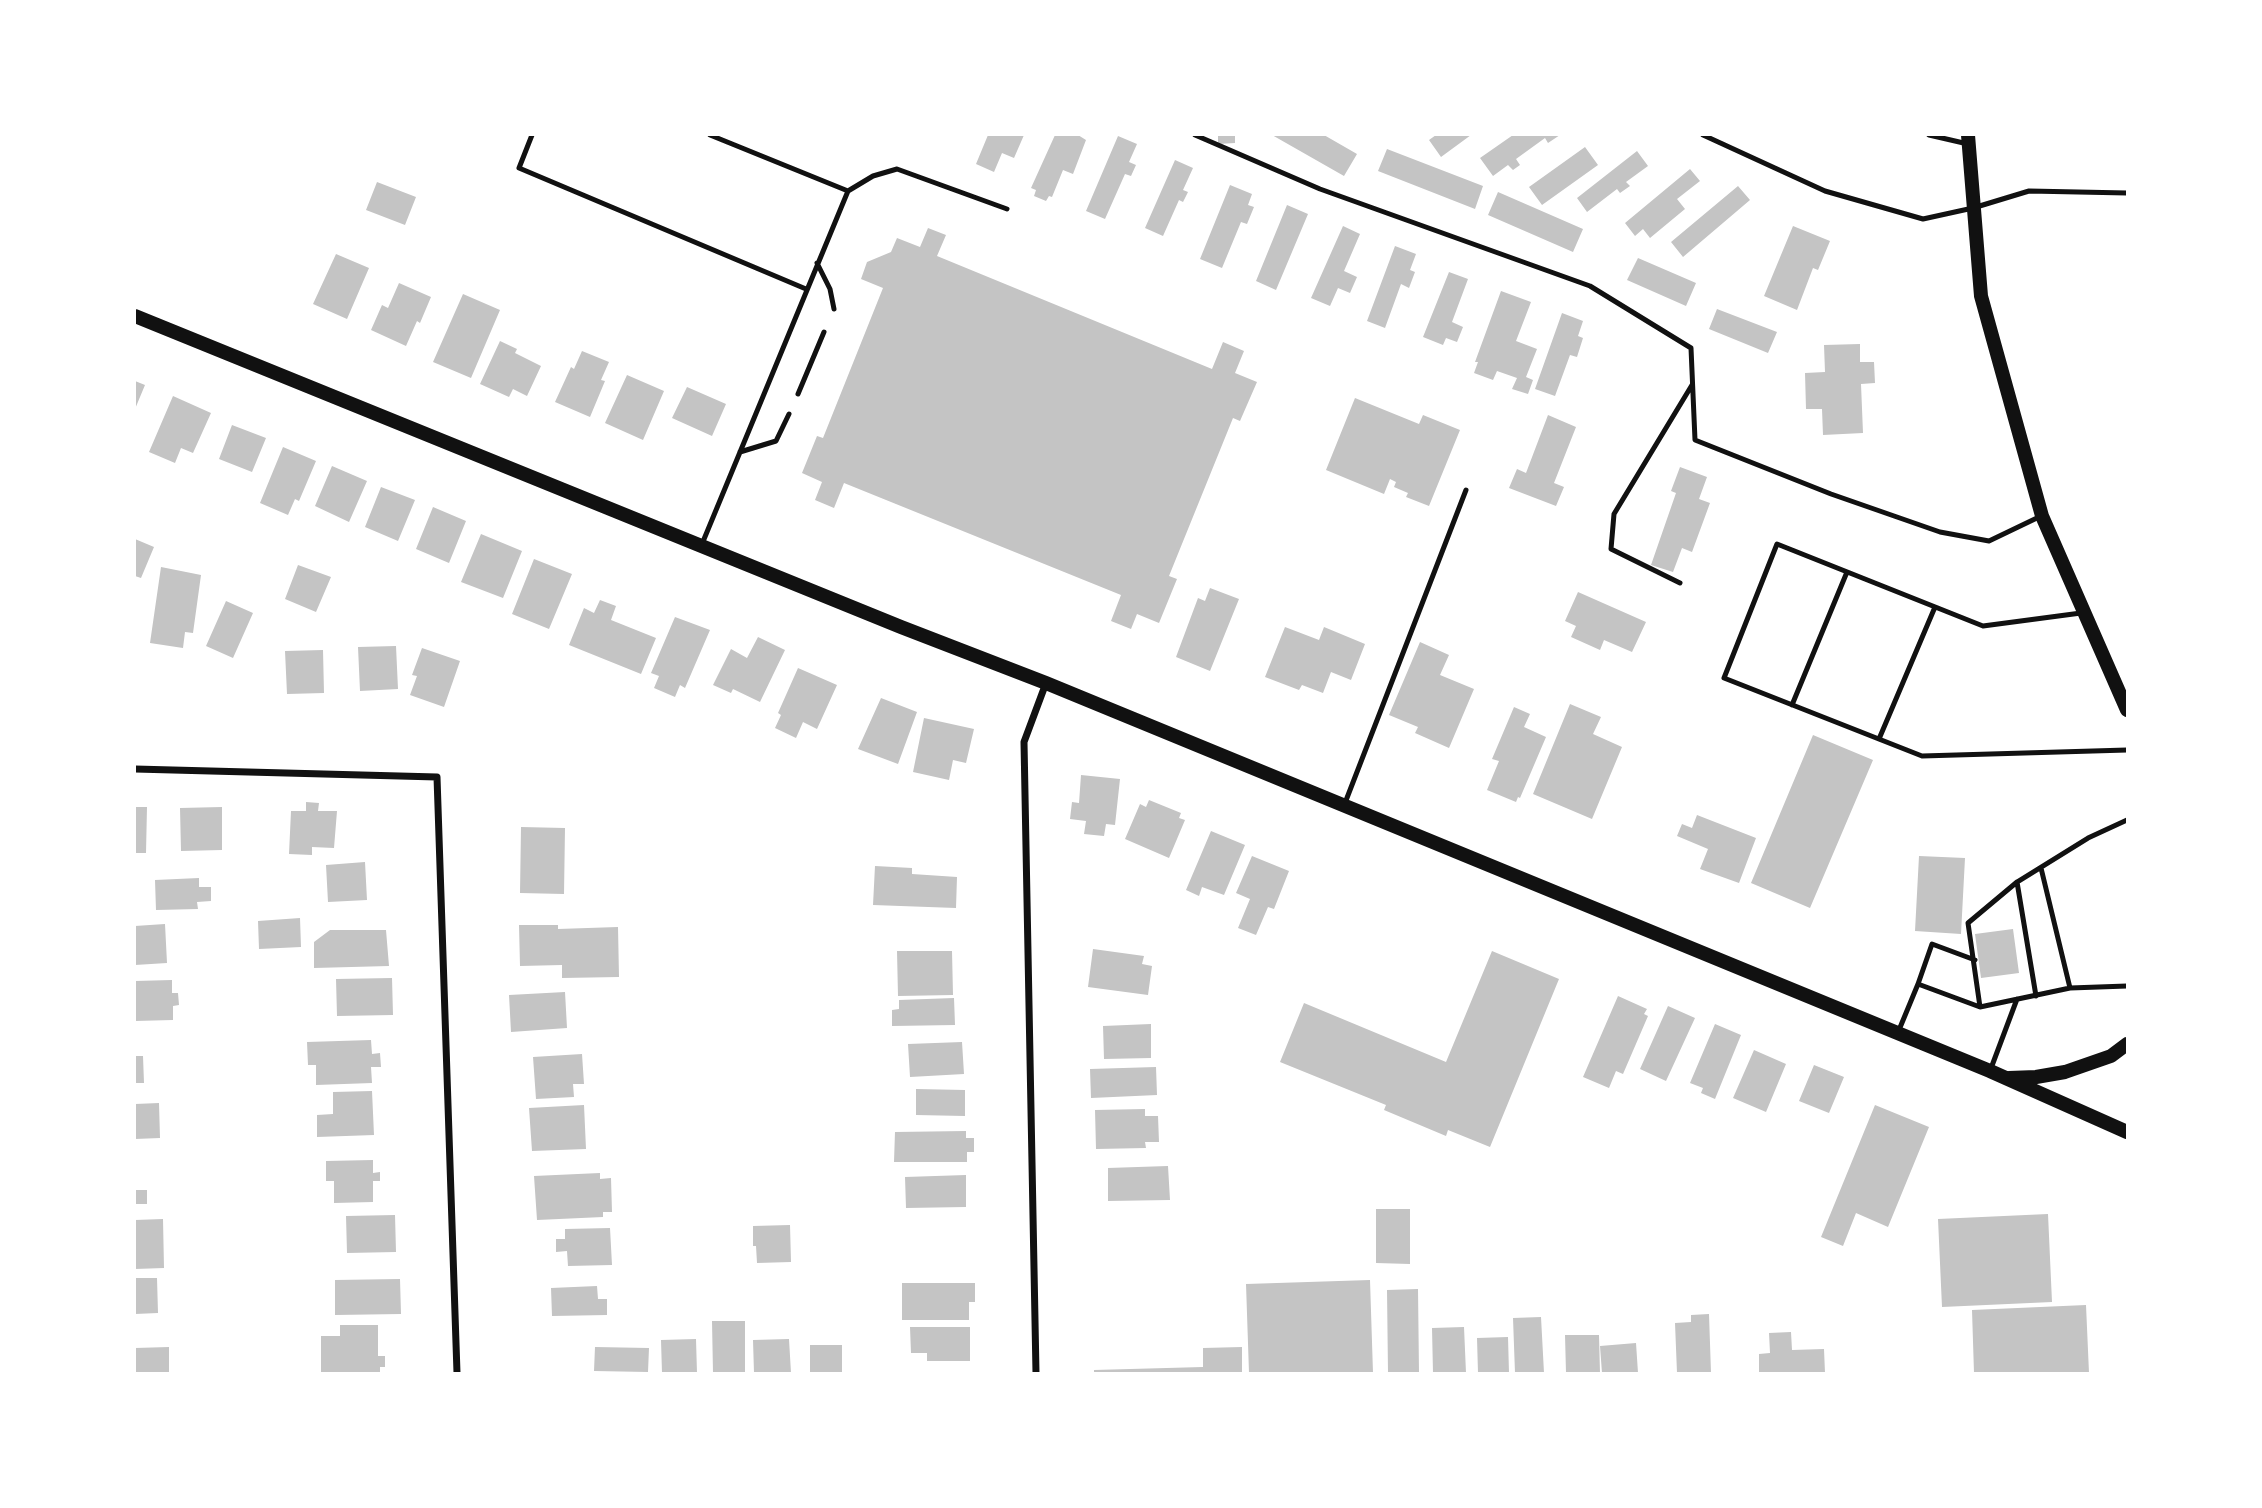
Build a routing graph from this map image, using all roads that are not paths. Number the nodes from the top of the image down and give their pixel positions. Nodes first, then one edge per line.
1 (532, 135) edge
2 (710, 135) edge
3 (1195, 135) edge
4 (1703, 135) edge
5 (1929, 135) edge
6 (1968, 139) edge
7 (848, 191) junction
8 (2127, 193) edge
9 (1973, 208) junction
10 (1007, 209) dead end
11 (817, 263) junction
12 (806, 289) junction
13 (834, 309) dead end
14 (135, 316) edge
15 (824, 332) dead end
16 (1692, 383) junction
17 (798, 394) dead end
18 (789, 414) dead end
19 (740, 452) junction
20 (1466, 490) dead end
21 (2042, 516) junction
22 (701, 546) junction
23 (1847, 572) junction
24 (1680, 583) dead end
25 (1935, 607) junction
26 (2084, 612) junction
27 (1046, 683) junction
28 (1792, 705) junction
29 (2127, 710) edge
30 (1879, 740) junction
31 (2127, 750) edge
32 (135, 769) edge
33 (1344, 806) junction
34 (2127, 820) edge
35 (2041, 868) junction
36 (2017, 882) junction
37 (1975, 960) junction
38 (1918, 984) junction
39 (2127, 986) edge
40 (2070, 988) junction
41 (2036, 996) junction
42 (2017, 999) junction
43 (1980, 1007) junction
44 (1898, 1033) junction
45 (2127, 1044) edge
46 (1990, 1071) junction
47 (2007, 1078) junction
48 (2127, 1132) edge
49 (457, 1373) edge
50 (1036, 1373) edge

1 - 12 lane
2 - 7 lane
3 - 16 lane
4 - 9 lane
5 - 6 lane
6 - 9 main road
7 - 10 lane
7 - 11 lane
8 - 9 lane
9 - 21 main road
11 - 12 lane
11 - 13 lane
12 - 19 lane
14 - 22 main road
15 - 17 lane
16 - 21 lane
16 - 24 lane
18 - 19 lane
19 - 22 lane
20 - 33 lane
21 - 26 main road
22 - 27 main road
23 - 25 lane
23 - 28 lane
23 - 28 lane
25 - 26 lane
25 - 30 lane
26 - 29 main road
27 - 33 main road
27 - 50 street
28 - 30 lane
30 - 31 lane
32 - 49 street
33 - 44 main road
34 - 35 lane
35 - 36 lane
35 - 40 lane
36 - 37 lane
36 - 41 lane
37 - 38 lane
37 - 43 lane
38 - 43 lane
38 - 44 lane
39 - 40 lane
40 - 41 lane
41 - 42 lane
42 - 43 lane
42 - 46 lane
44 - 46 main road
45 - 47 main road
46 - 47 main road
47 - 48 main road

